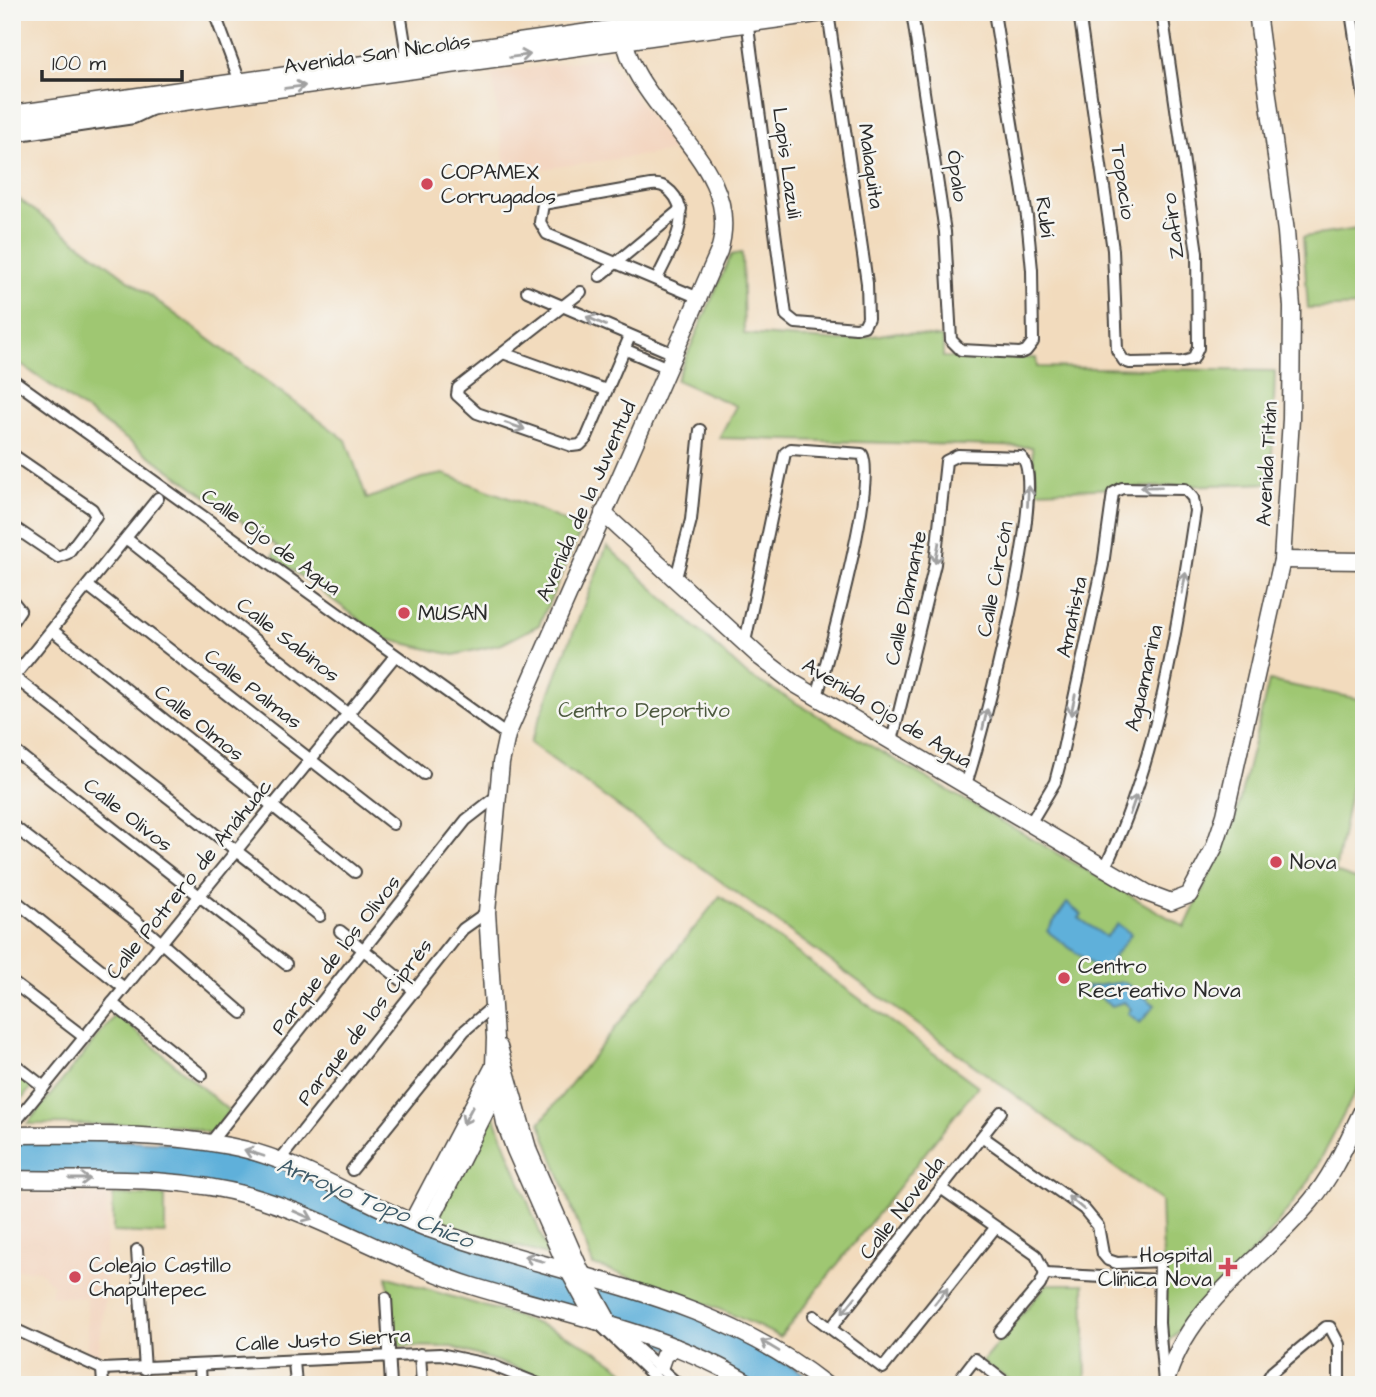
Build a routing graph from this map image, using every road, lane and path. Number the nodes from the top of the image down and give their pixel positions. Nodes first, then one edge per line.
1 (215, 12) edge
2 (400, 12) edge
3 (730, 12) edge
4 (829, 12) edge
5 (912, 12) edge
6 (994, 12) edge
7 (1079, 12) edge
8 (1162, 12) edge
9 (1257, 12) edge
10 (1351, 12) edge
11 (747, 18) edge
12 (623, 19) edge
13 (623, 44) junction
14 (408, 64) junction
15 (242, 87) junction
16 (1364, 98) edge
17 (154, 100) junction
18 (121, 105) junction
19 (12, 106) edge
20 (12, 114) edge
21 (12, 126) edge
22 (12, 136) edge
23 (681, 209) junction
24 (618, 262) junction
25 (600, 276) dead end
26 (657, 279) junction
27 (527, 291) dead end
28 (581, 292) dead end
29 (699, 298) junction
30 (561, 306) junction
31 (788, 319) joint
32 (630, 336) junction
33 (953, 345) joint
34 (624, 349) junction
35 (503, 353) junction
36 (1119, 357) joint
37 (671, 361) junction
38 (12, 379) edge
39 (606, 390) junction
40 (700, 430) dead end
41 (12, 454) edge
42 (946, 461) joint
43 (1190, 492) joint
44 (158, 498) dead end
45 (603, 513) junction
46 (12, 526) edge
47 (127, 538) junction
48 (1282, 560) junction
49 (1364, 561) edge
50 (676, 578) junction
51 (88, 586) junction
52 (16, 603) edge
53 (12, 622) edge
54 (52, 630) junction
55 (745, 642) junction
56 (395, 656) junction
57 (13, 678) edge
58 (817, 697) junction
59 (350, 713) junction
60 (508, 735) junction
61 (892, 741) junction
62 (12, 749) edge
63 (312, 760) junction
64 (424, 774) dead end
65 (966, 784) junction
66 (497, 796) junction
67 (274, 807) junction
68 (1031, 822) junction
69 (393, 824) dead end
70 (12, 825) edge
71 (238, 850) junction
72 (1105, 867) junction
73 (355, 872) dead end
74 (200, 896) junction
75 (12, 898) edge
76 (1181, 901) joint
77 (487, 912) junction
78 (320, 916) dead end
79 (340, 931) dead end
80 (161, 943) junction
81 (364, 950) junction
82 (286, 964) dead end
83 (12, 982) edge
84 (124, 988) junction
85 (415, 991) junction
86 (112, 1003) junction
87 (492, 1007) junction
88 (242, 1013) dead end
89 (84, 1037) junction
90 (12, 1062) edge
91 (499, 1062) junction
92 (202, 1076) dead end
93 (44, 1087) junction
94 (497, 1089) junction
95 (1364, 1107) edge
96 (1001, 1112) dead end
97 (12, 1126) edge
98 (12, 1135) edge
99 (983, 1137) junction
100 (210, 1143) junction
101 (279, 1161) junction
102 (352, 1170) dead end
103 (12, 1179) edge
104 (942, 1189) junction
105 (419, 1225) junction
106 (995, 1228) junction
107 (137, 1250) dead end
108 (1045, 1274) junction
109 (577, 1276) junction
110 (1160, 1280) junction
111 (386, 1298) dead end
112 (598, 1316) junction
113 (814, 1316) dead end
114 (12, 1328) edge
115 (831, 1328) junction
116 (1000, 1332) dead end
117 (676, 1347) junction
118 (420, 1354) junction
119 (389, 1355) junction
120 (294, 1361) junction
121 (660, 1366) junction
122 (200, 1367) junction
123 (102, 1369) junction
124 (145, 1369) junction
125 (518, 1379) edge
126 (103, 1385) edge
127 (201, 1385) edge
128 (296, 1385) edge
129 (391, 1385) edge
130 (422, 1385) edge
131 (541, 1385) edge
132 (663, 1385) edge
133 (679, 1385) edge
134 (752, 1385) edge
135 (826, 1385) edge
136 (955, 1385) edge
137 (1009, 1385) edge
138 (1164, 1385) edge
139 (1264, 1385) edge
140 (1339, 1385) edge

1 - 15 street
2 - 14 street
3 - 12 street, Avenida San Nicolás
4 - 11 street, Avenida San Nicolás
4 - 31 street, Malaquita
5 - 33 street, Ópalo
6 - 33 street, Rubí
7 - 36 street, Topacio
8 - 36 street, Zafiro
9 - 48 street, Avenida Titán
10 - 16 street
11 - 13 street, Avenida San Nicolás
11 - 31 street, Lapis Lazuli
12 - 13 street, Avenida de la Juventud
12 - 14 street, Avenida San Nicolás
14 -> 13 street, Avenida San Nicolás
13 - 29 street, Avenida de la Juventud
14 - 15 street, Avenida San Nicolás
15 - 17 street, Avenida San Nicolás
17 - 18 street, Avenida San Nicolás
17 - 19 street
17 - 22 street
18 - 20 street, Avenida San Nicolás
18 - 21 street, Avenida San Nicolás
23 - 24 street
23 - 24 street
23 - 26 street
24 - 25 street
24 - 26 street
26 - 29 street
27 - 30 street
28 - 30 street
29 - 37 street, Avenida de la Juventud
32 -> 30 street
30 - 35 street
32 - 34 street
32 - 37 street
34 - 37 street
34 - 39 street
35 - 39 street
35 -> 39 street
37 - 45 street, Avenida de la Juventud
38 - 56 street, Calle Ojo de Agua
40 - 50 street
41 - 46 street
42 -> 61 street, Calle Diamante
65 -> 42 street, Calle Circón
43 -> 68 street, Amatista
72 -> 43 street, Aguamarina
44 - 47 street
45 - 50 street, Avenida Ojo de Agua
45 - 60 street, Avenida de la Juventud
47 - 51 street
47 - 59 street, Calle Sabinos
48 - 49 street
48 - 76 street, Avenida Titán
50 - 55 street, Avenida Ojo de Agua
51 - 54 street
51 - 63 street, Calle Palmas
52 - 53 street
54 - 57 street
54 - 67 street, Calle Olmos
55 - 58 street, Avenida Ojo de Agua
55 - 58 street
56 - 59 street, Calle Potrero de Anáhuac
56 - 60 street, Calle Ojo de Agua
57 - 71 street
58 - 61 street, Avenida Ojo de Agua
59 - 63 street, Calle Potrero de Anáhuac
59 - 64 street, Calle Sabinos
60 - 66 street, Avenida de la Juventud
61 - 65 street, Avenida Ojo de Agua
62 - 74 street, Calle Olivos
63 - 67 street, Calle Potrero de Anáhuac
63 - 69 street, Calle Palmas
65 - 68 street, Avenida Ojo de Agua
66 - 77 street, Avenida de la Juventud
66 - 81 street, Parque de los Olivos
67 - 71 street, Calle Potrero de Anáhuac
67 - 73 street, Calle Olmos
68 - 72 street, Avenida Ojo de Agua
70 - 80 street
71 - 74 street, Calle Potrero de Anáhuac
71 - 78 street
72 - 76 street, Avenida Ojo de Agua
74 - 80 street, Calle Potrero de Anáhuac
74 - 82 street, Calle Olivos
75 - 84 street
77 - 85 street, Parque de los Ciprés
77 - 87 street, Avenida de la Juventud
79 - 81 street
80 - 84 street, Calle Potrero de Anáhuac
80 - 88 street
81 - 85 street
81 - 100 street, Parque de los Olivos
83 - 89 street
84 - 86 street, Calle Potrero de Anáhuac
85 - 101 street, Parque de los Ciprés
86 - 89 street, Calle Potrero de Anáhuac
86 - 92 street
87 - 91 street, Avenida de la Juventud
87 - 102 street
89 - 93 street, Calle Potrero de Anáhuac
90 - 93 street
91 - 94 street, Avenida de la Juventud
91 -> 105 street
91 - 109 street, Avenida de la Juventud
93 - 97 street, Calle Potrero de Anáhuac
94 - 105 street
94 - 109 street, Avenida de la Juventud
95 - 138 street
96 - 99 street, Calle Novelda
98 - 100 street
99 - 104 street, Calle Novelda
110 -> 99 street
101 -> 100 street
101 - 105 street
103 -> 112 street
104 - 106 street
104 -> 115 street, Calle Novelda
109 -> 105 street
106 - 108 street
115 -> 106 street
107 - 124 street
108 - 110 street
108 - 116 street
109 - 112 street, Avenida de la Juventud
135 -> 109 street
110 - 138 street
111 - 119 street
112 - 117 street
112 - 121 street
112 - 132 street
113 - 115 street
114 - 123 street
117 - 121 street
117 - 134 street
118 - 119 street, Calle Justo Sierra
118 - 125 street, Calle Justo Sierra
118 - 130 street
119 - 120 street, Calle Justo Sierra
119 - 129 street
120 - 122 street, Calle Justo Sierra
120 - 128 street
121 - 133 street
122 - 124 street, Calle Justo Sierra
122 - 127 street
123 - 124 street, Calle Justo Sierra
123 - 126 street
125 - 131 street, Calle Justo Sierra
136 - 137 street
139 - 140 street

